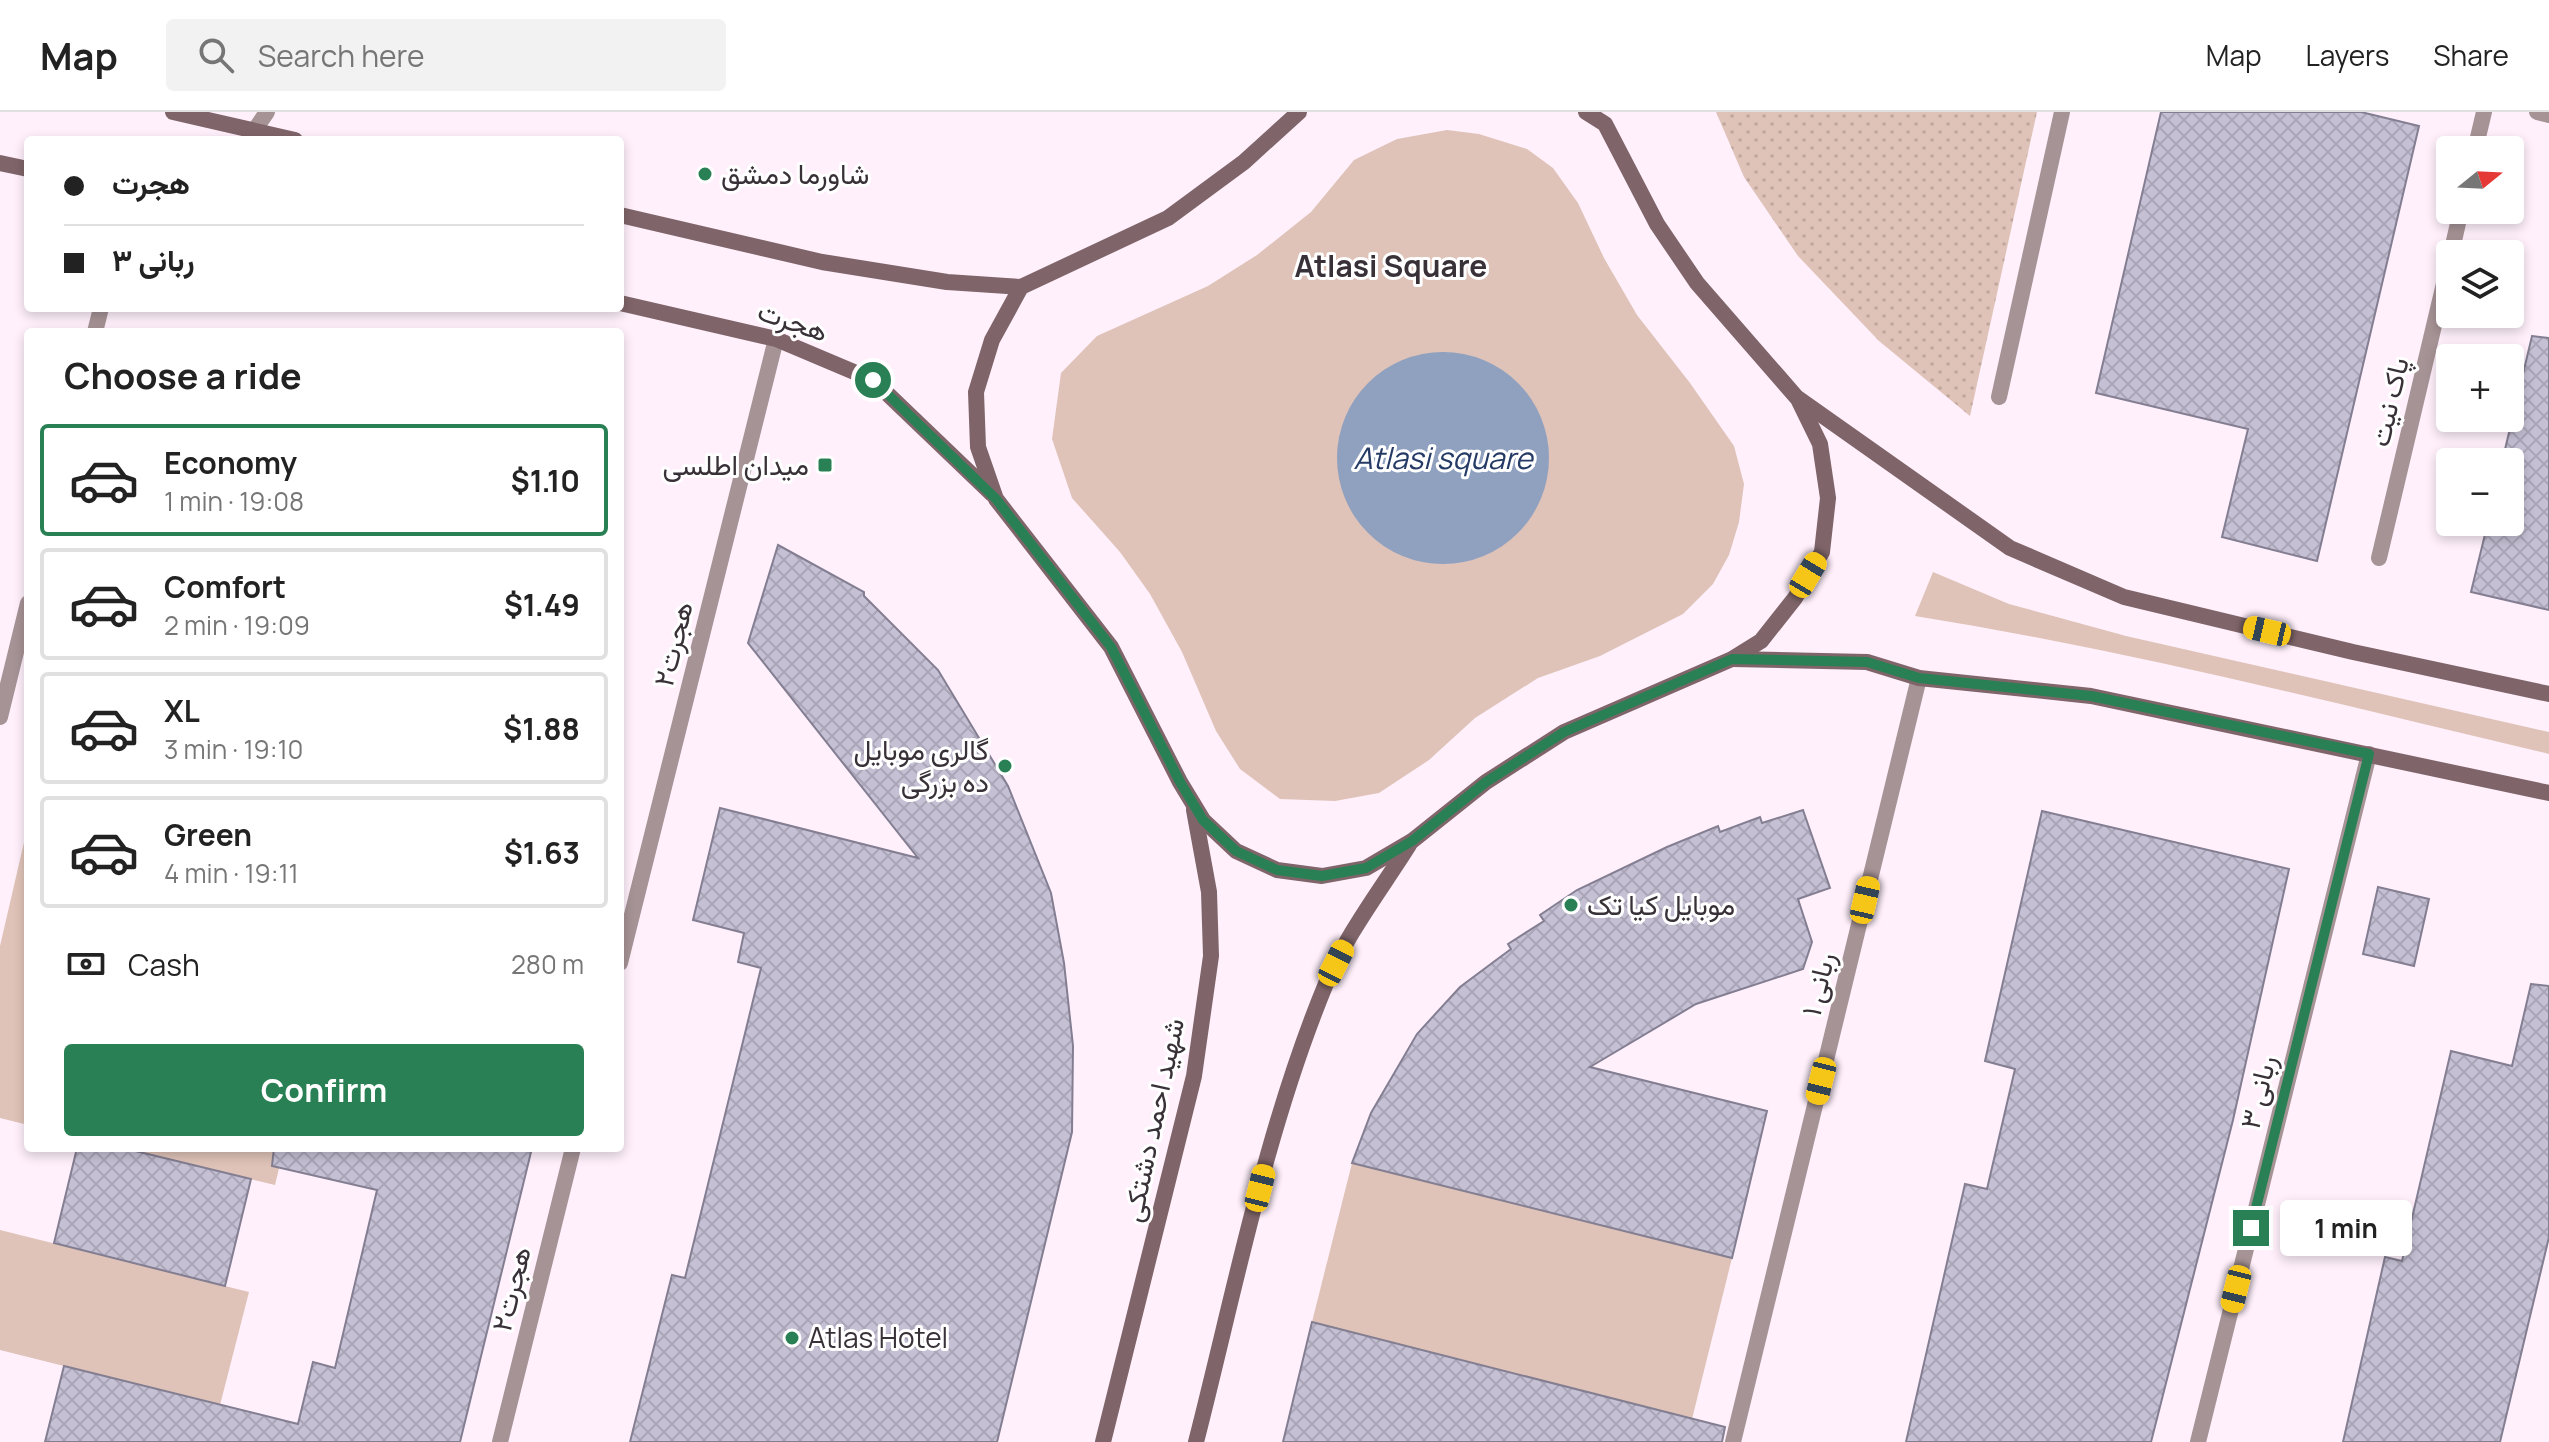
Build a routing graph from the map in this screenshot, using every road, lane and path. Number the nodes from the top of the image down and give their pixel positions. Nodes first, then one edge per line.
1 (173, 112) edge
2 (267, 112) edge
3 (1299, 112) edge
4 (1586, 112) edge
5 (2062, 112) edge
6 (2484, 112) edge
7 (2537, 112) edge
8 (2549, 115) edge
9 (1603, 118) edge
10 (254, 131) junction
11 (277, 136) edge
12 (2478, 136) edge
13 (0, 163) edge
14 (24, 168) edge
15 (624, 216) edge
16 (1021, 287) junction
17 (624, 304) edge
18 (2436, 316) edge
19 (776, 339) junction
20 (1999, 397) dead end
21 (1798, 399) junction
22 (996, 499) junction
23 (2379, 558) dead end
24 (24, 619) edge
25 (1732, 659) junction
26 (1919, 678) junction
27 (2549, 694) edge
28 (0, 717) edge
29 (2369, 754) junction
30 (2549, 793) edge
31 (1193, 804) junction
32 (1412, 841) junction
33 (624, 947) edge
34 (572, 1152) edge
35 (500, 1442) edge
36 (1103, 1442) edge
37 (1196, 1442) edge
38 (1733, 1442) edge
39 (2198, 1442) edge

1 - 10 main road
2 - 10 street
3 - 16 main road
4 - 9 main road
5 - 20 street
6 - 12 street
7 - 8 street
9 - 21 main road
10 - 11 main road
13 - 14 main road
15 - 16 main road
16 - 22 main road
17 - 19 main road, هجرت
18 - 23 street, پاک نیت
19 - 22 main road, هجرت
19 - 33 street, هجرت۲
21 - 25 main road
21 - 27 main road
22 - 31 main road
24 - 28 street
25 - 26 main road
25 - 32 main road
26 - 29 main road
26 - 38 street, ربانی ۱
29 - 30 main road
29 - 39 street, ربانی ۳
31 - 32 main road
31 - 36 main road, شهید احمد دشتکی
32 - 37 main road
34 - 35 street, هجرت۲

